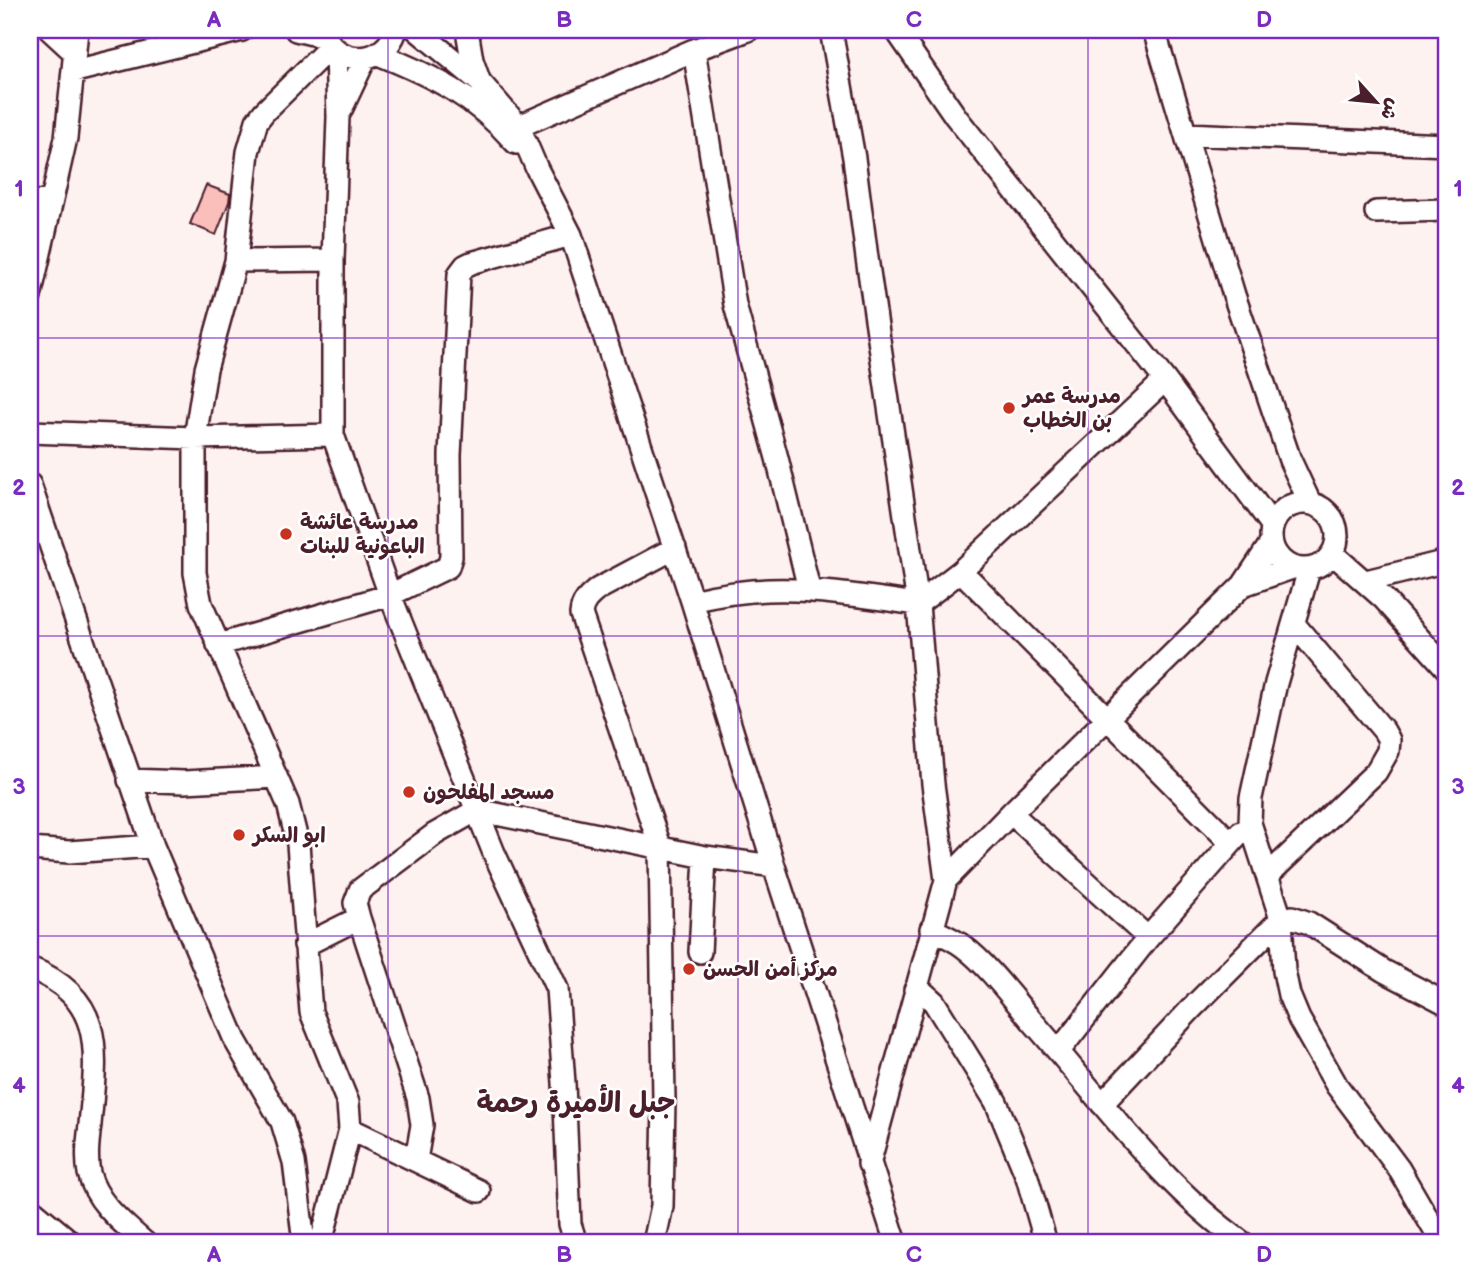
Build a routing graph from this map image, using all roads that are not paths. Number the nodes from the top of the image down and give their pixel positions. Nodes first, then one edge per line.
1 (50, 30) edge
2 (77, 30) edge
3 (242, 30) edge
4 (296, 30) edge
5 (396, 30) edge
6 (417, 30) edge
7 (467, 30) edge
8 (748, 30) edge
9 (831, 30) edge
10 (896, 30) edge
11 (1154, 30) edge
12 (329, 41) edge
13 (694, 50) junction
14 (371, 56) junction
15 (75, 62) junction
16 (480, 82) junction
17 (338, 117) junction
18 (512, 129) junction
19 (1186, 134) junction
20 (1447, 145) edge
21 (40, 201) edge
22 (1447, 210) edge
23 (1376, 212) dead end
24 (571, 235) junction
25 (333, 260) junction
26 (236, 261) junction
27 (30, 297) edge
28 (1165, 380) junction
29 (30, 432) edge
30 (333, 435) junction
31 (195, 438) junction
32 (30, 485) edge
33 (1300, 504) junction
34 (1272, 534) junction
35 (675, 548) junction
36 (1333, 554) junction
37 (1447, 561) edge
38 (1301, 569) junction
39 (961, 571) junction
40 (1366, 581) junction
41 (1243, 585) junction
42 (809, 589) junction
43 (390, 595) junction
44 (692, 601) junction
45 (918, 604) junction
46 (1294, 624) junction
47 (218, 645) junction
48 (1447, 669) edge
49 (1106, 718) junction
50 (276, 777) junction
51 (129, 780) junction
52 (477, 810) junction
53 (1011, 813) junction
54 (1250, 823) junction
55 (1230, 842) junction
56 (153, 846) junction
57 (660, 846) junction
58 (30, 849) edge
59 (705, 857) junction
60 (774, 866) junction
61 (1268, 875) junction
62 (946, 880) junction
63 (359, 918) junction
64 (1280, 919) junction
65 (931, 929) junction
66 (1148, 939) junction
67 (306, 945) junction
68 (700, 952) dead end
69 (30, 968) edge
70 (915, 990) junction
71 (1445, 1000) edge
72 (1059, 1051) junction
73 (1102, 1104) junction
74 (350, 1129) junction
75 (416, 1160) junction
76 (869, 1164) junction
77 (479, 1191) dead end
78 (30, 1208) edge
79 (72, 1243) edge
80 (145, 1243) edge
81 (304, 1243) edge
82 (321, 1243) edge
83 (576, 1243) edge
84 (654, 1243) edge
85 (896, 1243) edge
86 (1046, 1243) edge
87 (1243, 1243) edge
88 (1442, 1243) edge

1 - 15 street
2 - 15 street
3 - 15 street
4 - 12 street
5 - 14 street
6 - 16 street
7 - 16 street
8 - 13 street
9 - 45 street
10 - 28 street
11 - 19 street
12 - 14 street
12 - 17 street
12 - 26 street
13 - 18 street
13 - 42 street
14 - 17 street
14 - 18 street
15 - 21 street
16 - 18 street
17 - 25 street
18 - 24 street
19 - 20 street
19 - 33 street
21 - 27 street
22 - 23 street
24 - 35 street
24 - 43 street
25 - 26 street
25 - 30 street
26 - 31 street
28 - 34 street
28 - 39 street
29 - 31 street
30 - 31 street
30 - 43 street
31 - 47 street
32 - 51 street
33 - 34 street
33 - 36 street
34 - 38 street
34 - 41 street
35 - 44 street
35 - 57 street
36 - 38 street
36 - 40 street
37 - 40 street
38 - 41 street
38 - 46 street
39 - 45 street
39 - 49 street
40 - 48 street
41 - 49 street
42 - 44 street
42 - 45 street
43 - 47 street
43 - 52 street
44 - 60 street
45 - 62 street
46 - 54 street
46 - 61 street
47 - 50 street
49 - 53 street
49 - 55 street
50 - 51 street
50 - 67 street
51 - 56 street
52 - 57 street
52 - 63 street
52 - 83 street
53 - 62 street
53 - 66 street
54 - 55 street
54 - 61 street
55 - 66 street
56 - 58 street
56 - 81 street
57 - 59 street
57 - 84 street
59 - 60 street
59 - 68 street
60 - 76 street
61 - 64 street
62 - 65 street
63 - 67 street
63 - 75 street
64 - 71 street
64 - 73 street
64 - 88 street
65 - 70 street
65 - 72 street
66 - 72 street
67 - 74 street
69 - 80 street
70 - 76 street
70 - 86 street
72 - 73 street
73 - 87 street
74 - 75 street
74 - 82 street
75 - 77 street
76 - 85 street
78 - 79 street

